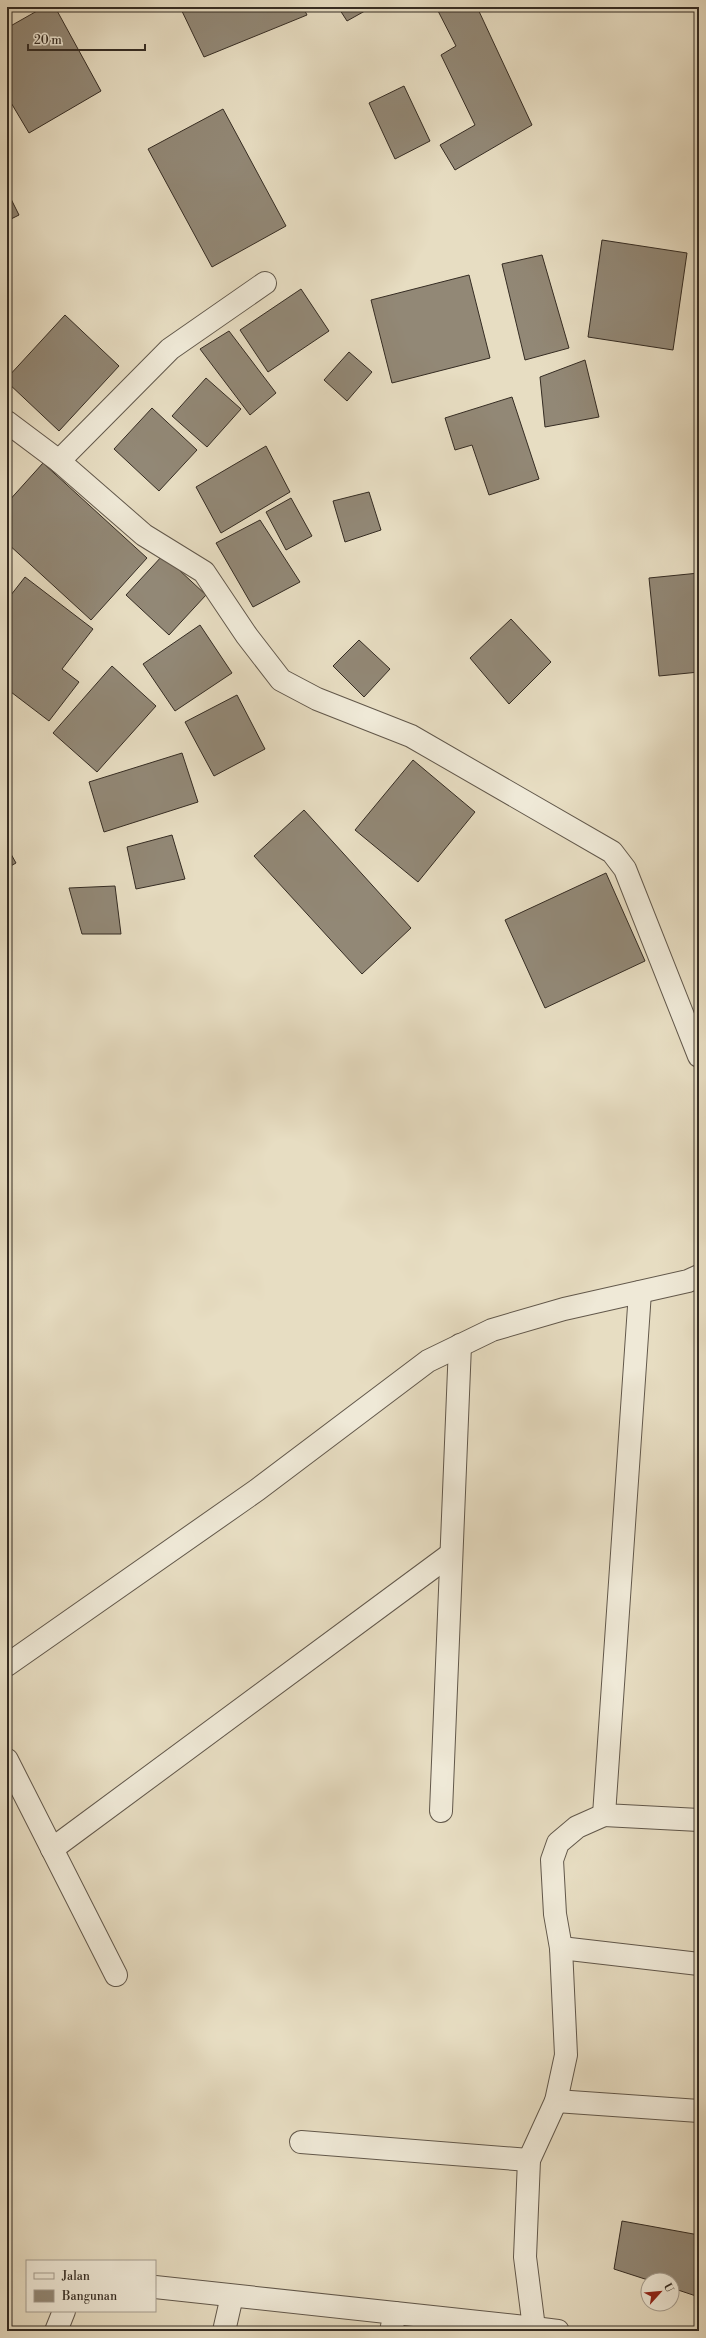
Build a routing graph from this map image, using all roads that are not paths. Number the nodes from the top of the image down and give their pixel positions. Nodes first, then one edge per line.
1 (265, 283) dead end
2 (7, 422) edge
3 (59, 461) junction
4 (699, 1056) edge
5 (699, 1276) edge
6 (640, 1292) junction
7 (460, 1345) junction
8 (451, 1554) junction
9 (7, 1665) edge
10 (7, 1760) edge
11 (442, 1811) dead end
12 (604, 1815) junction
13 (699, 1820) edge
14 (52, 1849) junction
15 (561, 1948) junction
16 (699, 1964) edge
17 (116, 1975) dead end
18 (556, 2102) junction
19 (699, 2111) edge
20 (301, 2142) dead end
21 (529, 2160) junction
22 (156, 2287) edge
23 (232, 2296) junction
24 (64, 2312) edge
25 (393, 2322) edge
26 (535, 2329) edge
27 (56, 2331) edge
28 (224, 2331) edge
29 (558, 2331) edge

1 - 3 street
2 - 3 street
3 - 4 street
5 - 6 street
6 - 7 street
6 - 12 street
7 - 8 street
7 - 9 street
8 - 11 street
8 - 14 street
10 - 14 street
12 - 13 street
12 - 15 street
14 - 17 street
15 - 16 street
15 - 18 street
18 - 19 street
18 - 21 street
20 - 21 street
21 - 26 street
22 - 23 street
23 - 25 street
23 - 28 street
24 - 27 street
25 - 26 street
26 - 29 street

